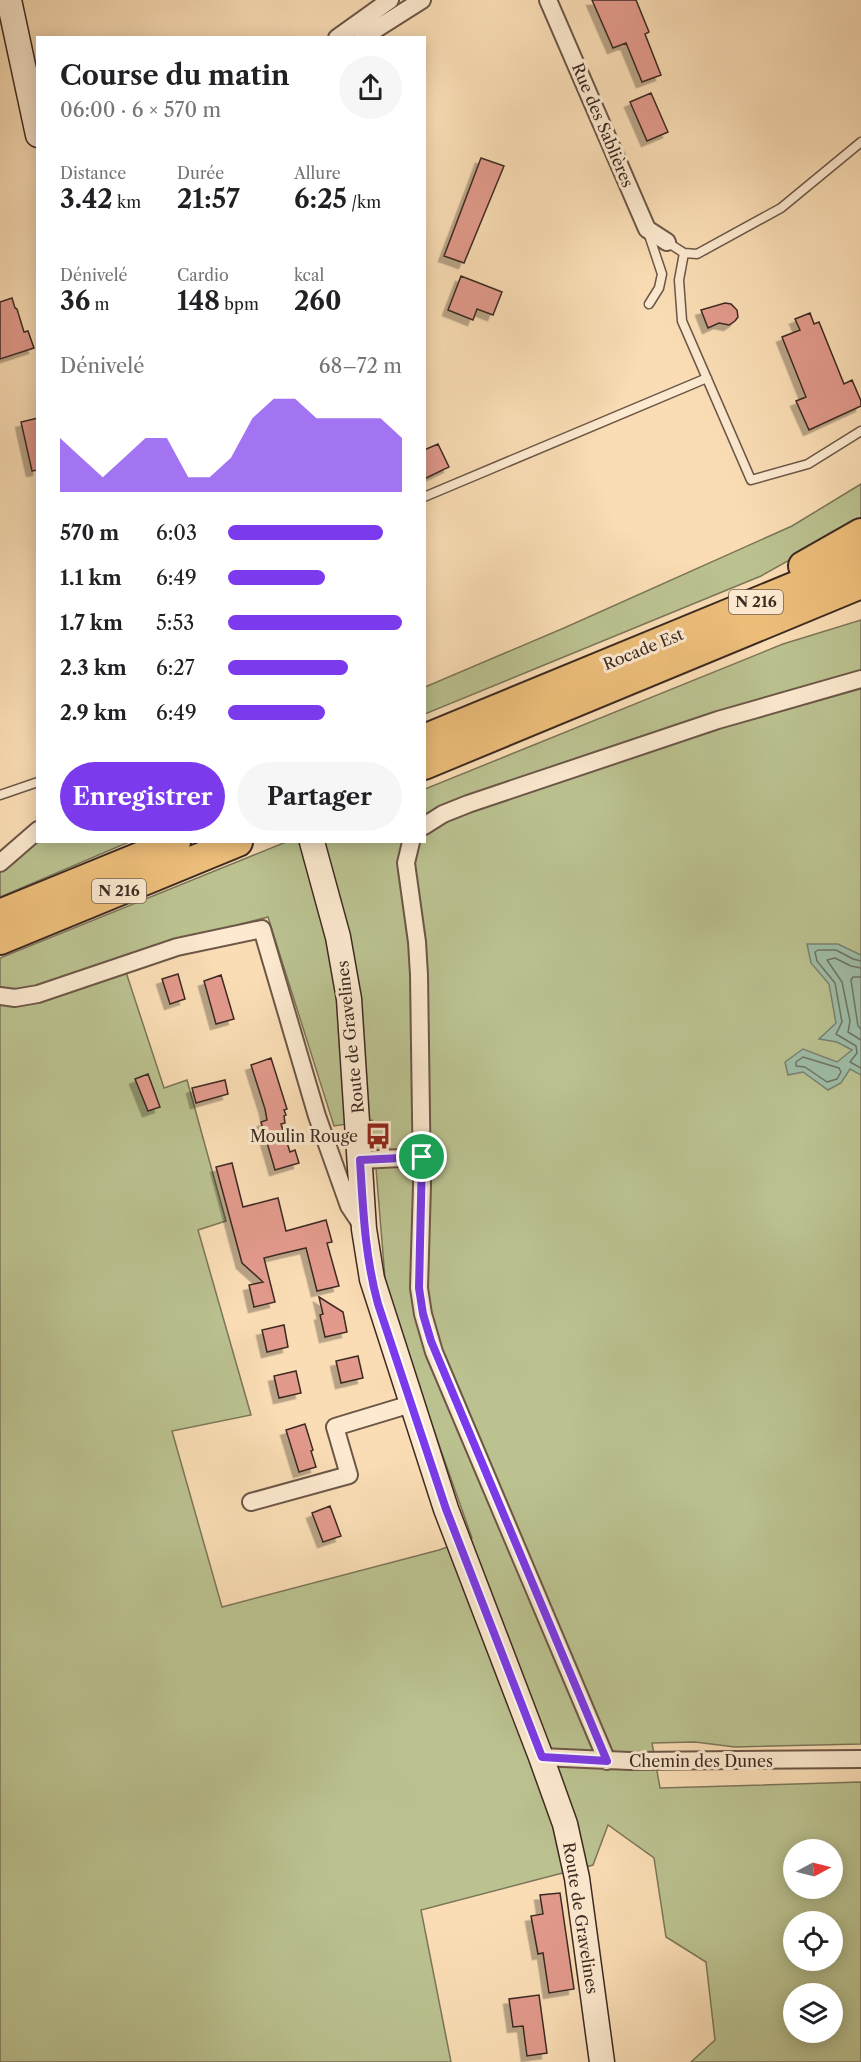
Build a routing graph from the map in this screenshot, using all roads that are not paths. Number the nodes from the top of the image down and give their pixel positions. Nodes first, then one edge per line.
1 (9, 0) edge
2 (390, 0) edge
3 (422, 0) edge
4 (548, 0) edge
5 (340, 36) edge
6 (365, 36) edge
7 (36, 126) edge
8 (861, 142) edge
9 (647, 228) junction
10 (667, 242) joint
11 (684, 253) junction
12 (649, 304) dead end
13 (707, 378) junction
14 (861, 431) edge
15 (426, 496) edge
16 (861, 533) edge
17 (861, 559) edge
18 (861, 584) edge
19 (861, 603) edge
20 (781, 618) junction
21 (652, 645) junction
22 (861, 679) edge
23 (426, 738) edge
24 (426, 764) edge
25 (36, 783) edge
26 (0, 795) edge
27 (426, 825) edge
28 (36, 832) edge
29 (174, 843) edge
30 (236, 843) edge
31 (411, 843) edge
32 (313, 846) edge
33 (0, 863) edge
34 (0, 914) edge
35 (0, 940) edge
36 (0, 996) edge
37 (422, 1157) junction
38 (360, 1160) junction
39 (364, 1229) junction
40 (411, 1404) junction
41 (250, 1502) dead end
42 (542, 1757) junction
43 (861, 1760) edge
44 (607, 1761) junction
45 (602, 2062) edge

1 - 7 main road
2 - 5 street
3 - 6 street
4 - 9 street, Rue des Sablières
8 - 11 lane
9 - 10 street
9 - 12 lane
10 - 11 lane
11 - 13 lane
13 - 14 lane
13 - 15 lane
16 - 21 highway
17 - 21 highway, Rocade Est / N 216
18 - 20 highway, Rocade Est / N 216
19 - 20 highway
20 - 24 highway, Rocade Est / N 216
21 - 23 highway, Rocade Est / N 216
22 - 27 street
25 - 26 lane
28 - 33 street
29 - 34 highway, N 216
30 - 35 highway, N 216
31 - 37 street
32 - 38 main road, Route de Gravelines
36 - 39 street
37 - 38 street
37 - 44 street
38 - 39 main road, Route de Gravelines
39 - 40 main road, Route de Gravelines
40 - 41 street
40 - 42 main road, Route de Gravelines
42 - 44 street, Chemin des Dunes
42 - 45 main road, Route de Gravelines
43 - 44 street, Chemin des Dunes

